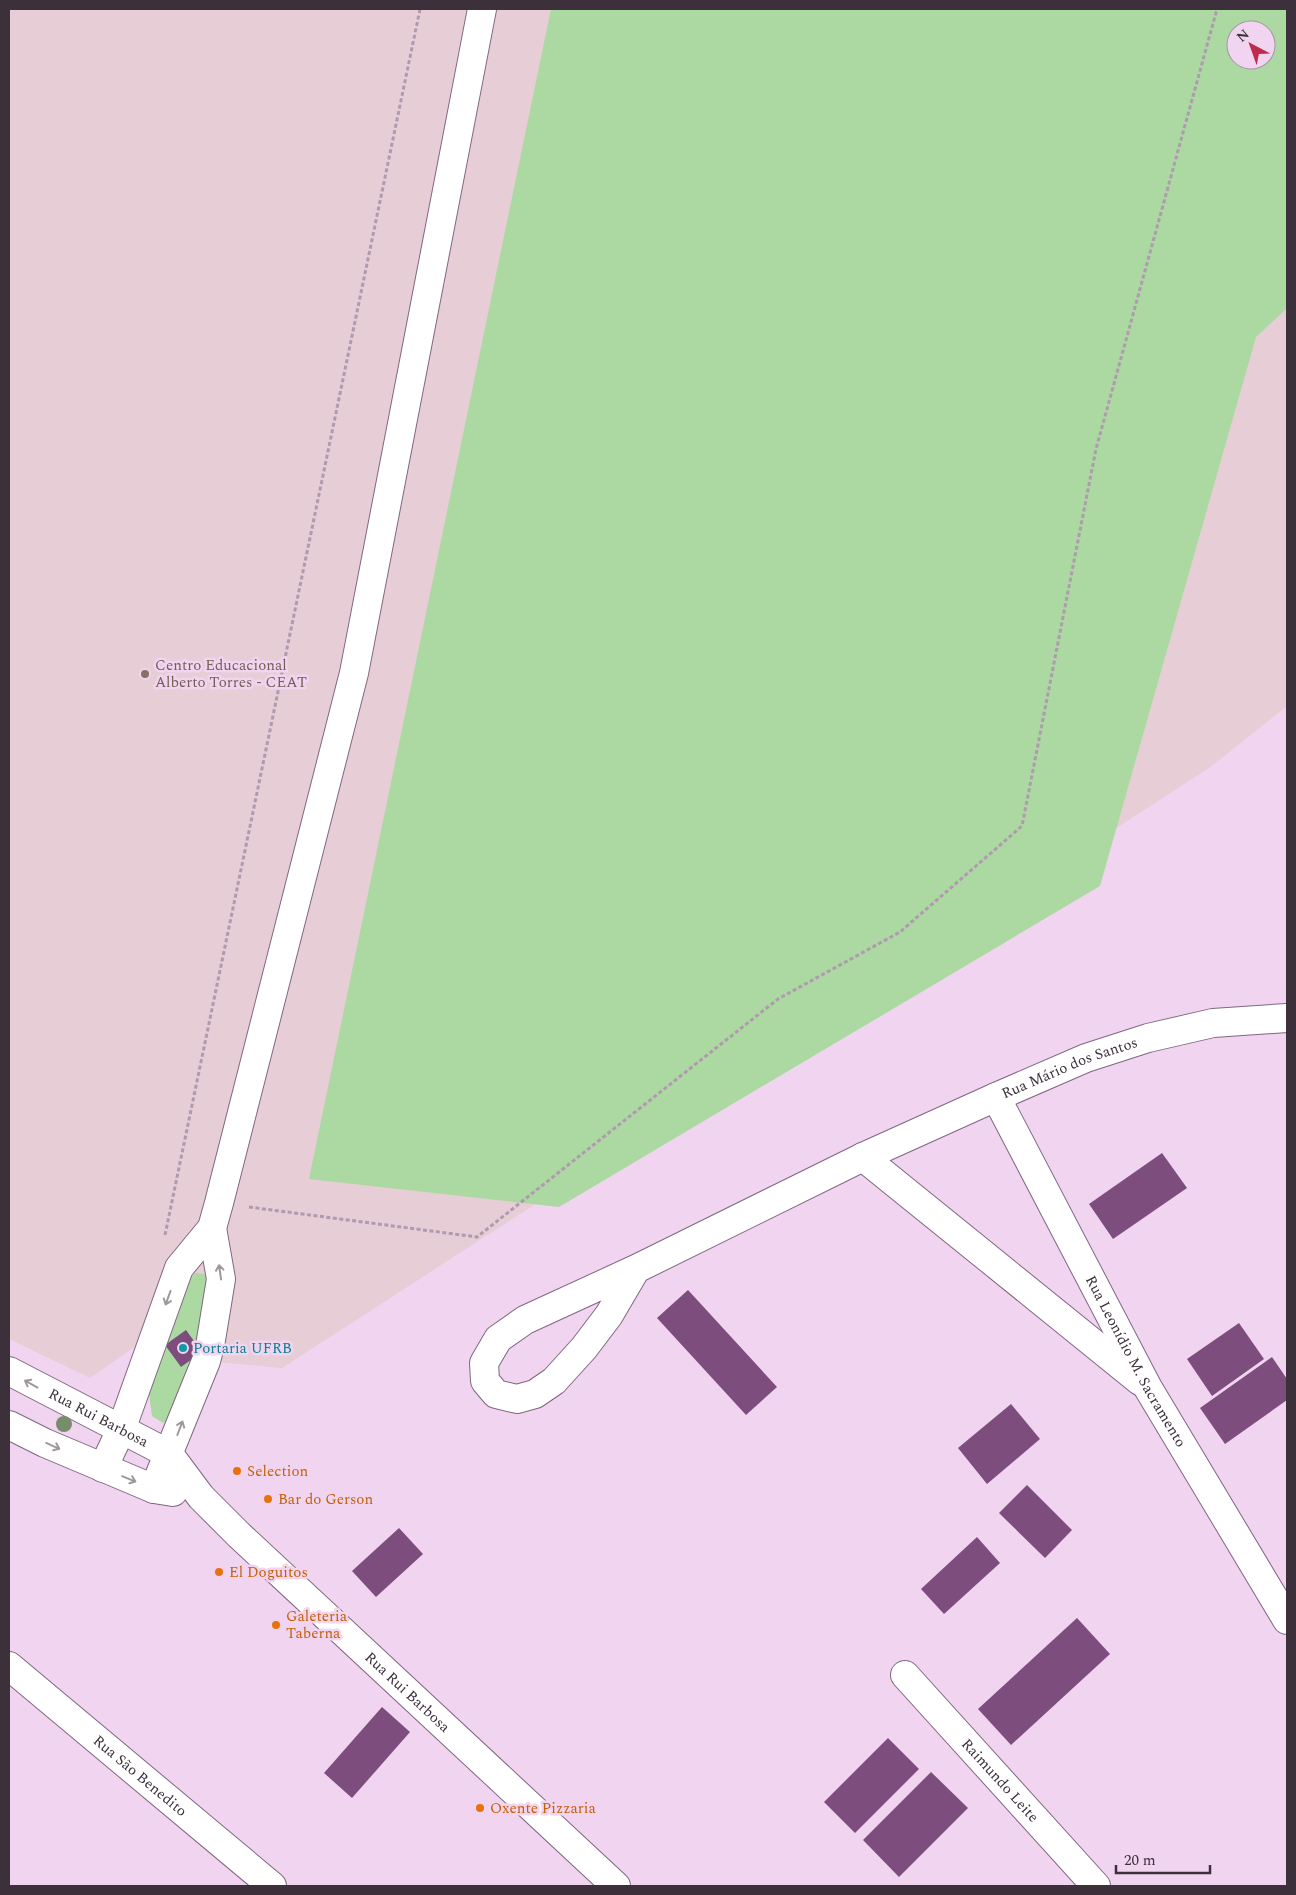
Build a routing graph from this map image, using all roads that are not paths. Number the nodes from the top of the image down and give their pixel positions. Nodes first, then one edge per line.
1 (482, 9) edge
2 (1287, 1018) edge
3 (996, 1096) junction
4 (863, 1157) junction
5 (215, 1215) junction
6 (636, 1270) junction
7 (9, 1371) edge
8 (1148, 1388) junction
9 (9, 1425) edge
10 (121, 1430) junction
11 (169, 1454) junction
12 (103, 1468) junction
13 (154, 1489) junction
14 (201, 1497) junction
15 (1287, 1620) edge
16 (9, 1666) edge
17 (905, 1675) dead end
18 (272, 1886) edge
19 (616, 1886) edge
20 (1096, 1886) edge

1 - 5 street
2 - 3 street, Rua Mário dos Santos
3 - 4 street, Rua Mário dos Santos
3 - 8 street, Rua Leonídio M. Sacramento
4 - 6 street, Rua Mário dos Santos
4 - 8 street
5 -> 10 street
11 -> 5 street
6 - 6 street, Rua Mário dos Santos
10 -> 7 street, Rua Rui Barbosa
8 - 15 street, Rua Leonídio M. Sacramento
9 -> 12 street
10 - 11 street, Rua Rui Barbosa
10 - 12 street
11 - 13 street
11 - 14 street, Rua Rui Barbosa
12 -> 13 street
13 - 14 street
14 - 19 street, Rua Rui Barbosa
16 - 18 street, Rua São Benedito
17 - 20 street, Raimundo Leite

